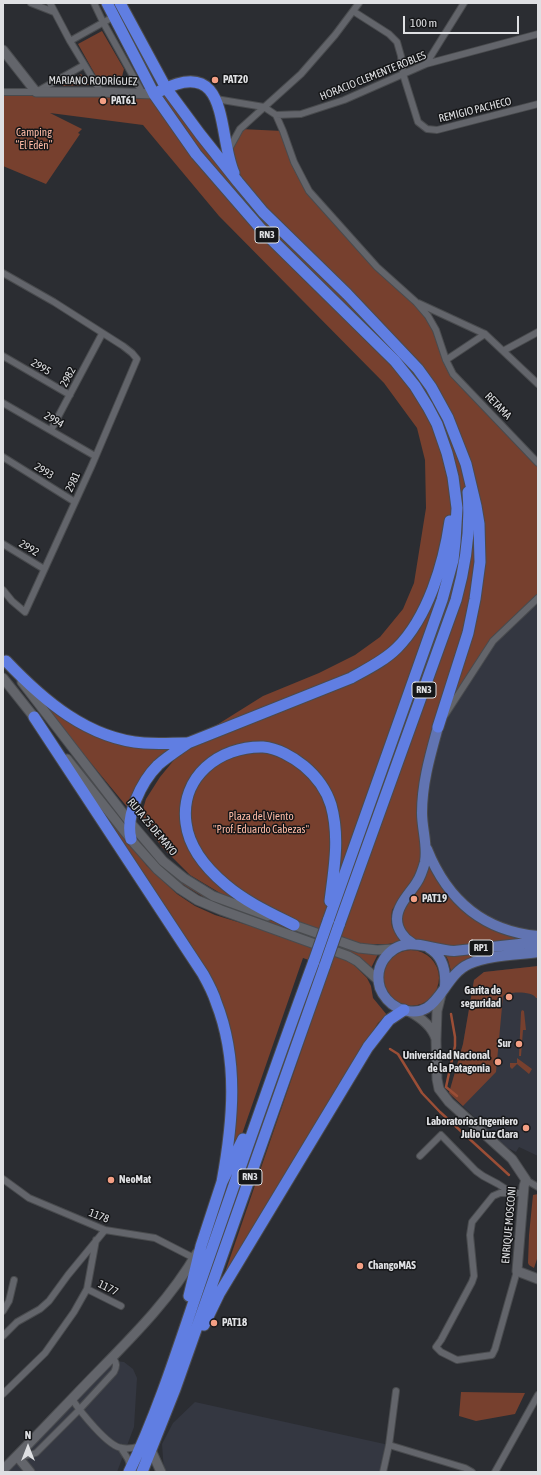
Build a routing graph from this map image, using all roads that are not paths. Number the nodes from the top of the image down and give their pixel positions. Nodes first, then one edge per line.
1 (31, 3) edge
2 (50, 3) edge
3 (94, 3) edge
4 (106, 3) edge
5 (120, 3) edge
6 (359, 3) edge
7 (466, 4) edge
8 (353, 11) junction
9 (54, 12) junction
10 (113, 17) junction
11 (102, 22) junction
12 (538, 34) edge
13 (70, 41) junction
14 (3, 50) edge
15 (426, 64) junction
16 (84, 65) junction
17 (403, 74) junction
18 (166, 88) junction
19 (3, 92) edge
20 (36, 92) junction
21 (101, 92) junction
22 (148, 94) junction
23 (216, 99) junction
24 (538, 103) edge
25 (264, 107) junction
26 (276, 115) junction
27 (228, 152) junction
28 (238, 182) junction
29 (3, 273) edge
30 (416, 302) junction
31 (538, 332) edge
32 (102, 334) junction
33 (485, 334) junction
34 (503, 350) junction
35 (3, 356) edge
36 (446, 360) junction
37 (538, 384) edge
38 (70, 395) junction
39 (3, 403) edge
40 (51, 430) junction
41 (459, 448) junction
42 (95, 456) junction
43 (3, 457) edge
44 (538, 463) edge
45 (455, 490) junction
46 (75, 502) junction
47 (3, 544) edge
48 (44, 569) junction
49 (3, 590) edge
50 (538, 598) edge
51 (4, 660) edge
52 (3, 678) edge
53 (34, 718) junction
54 (438, 727) junction
55 (188, 743) junction
56 (129, 821) junction
57 (131, 839) junction
58 (425, 841) junction
59 (328, 921) junction
60 (294, 925) junction
61 (538, 936) edge
62 (538, 942) edge
63 (412, 943) junction
64 (424, 946) junction
65 (394, 949) junction
66 (538, 952) edge
67 (378, 980) junction
68 (443, 990) junction
69 (406, 1010) junction
70 (436, 1040) junction
71 (264, 1097) junction
72 (420, 1156) dead end
73 (3, 1179) edge
74 (526, 1180) junction
75 (222, 1182) junction
76 (538, 1187) edge
77 (512, 1193) junction
78 (524, 1193) junction
79 (105, 1230) junction
80 (96, 1240) junction
81 (201, 1246) junction
82 (194, 1258) junction
83 (517, 1271) junction
84 (538, 1279) edge
85 (14, 1280) dead end
86 (87, 1289) junction
87 (121, 1306) dead end
88 (3, 1311) edge
89 (3, 1336) edge
90 (175, 1356) junction
91 (112, 1357) junction
92 (175, 1390) junction
93 (396, 1391) dead end
94 (3, 1394) edge
95 (538, 1394) edge
96 (72, 1399) junction
97 (79, 1410) junction
98 (389, 1445) junction
99 (120, 1448) junction
100 (146, 1448) junction
101 (19, 1455) junction
102 (3, 1470) edge
103 (464, 1470) edge
104 (134, 1471) edge
105 (30, 1472) edge
106 (161, 1472) edge
107 (383, 1472) edge
108 (472, 1472) edge
109 (495, 1472) edge

1 - 9 street
2 - 9 street
3 - 11 street
4 - 10 highway, RN3
5 - 18 highway, RN3
6 - 8 street
7 - 15 street
8 - 17 street
8 - 25 street
9 - 13 street
10 - 11 street
10 - 22 highway, RN3
11 - 13 street
11 - 22 street
12 - 15 street, HORACIO CLEMENTE ROBLES
13 - 16 street
14 - 20 main road, MARIANO RODRÍGUEZ
15 - 17 street, HORACIO CLEMENTE ROBLES
16 - 20 street
16 - 21 street
17 - 24 street, REMIGIO PACHECO
17 - 26 street, HORACIO CLEMENTE ROBLES
18 - 22 highway
18 - 23 highway
18 - 28 highway, RN3
19 - 20 street
20 - 21 main road, MARIANO RODRÍGUEZ
21 - 22 main road, MARIANO RODRÍGUEZ
22 - 45 highway, RN3
23 - 25 street
23 - 27 highway
25 - 26 street
25 - 27 street
26 - 30 street
27 - 28 highway
28 - 41 highway, RN3
29 - 32 street
30 - 33 street
30 - 36 street, RETAMA
31 - 34 street
32 - 38 street, 2982
32 - 42 street, 2981
33 - 34 street
33 - 36 street
34 - 37 street
35 - 38 street, 2995
36 - 44 street, RETAMA
38 - 40 street, 2982
39 - 40 street, 2994
40 - 42 street, 2994
41 - 54 highway
41 - 92 highway, RN3, bridge
42 - 46 street, 2981
43 - 46 street, 2993
45 - 55 highway
45 - 59 highway, RN3
46 - 48 street, 2981
47 - 48 street, 2992
48 - 49 street, 2981
50 - 54 street
51 - 55 highway
51 - 56 main road, RUTA 25 DE MAYO
52 - 53 main road, RUTA 25 DE MAYO
53 - 57 main road, RUTA 25 DE MAYO
53 - 75 highway
54 - 58 main road
55 - 56 highway
56 - 57 highway
56 - 60 main road, RUTA 25 DE MAYO
57 - 67 main road, RUTA 25 DE MAYO
58 - 61 main road
58 - 63 main road
59 - 60 highway
59 - 71 highway, RN3, bridge
60 - 65 main road, RUTA 25 DE MAYO
62 - 64 main road, RP1
63 - 64 main road, RP1
63 - 65 main road
64 - 68 main road, RP1
65 - 67 main road
66 - 68 main road, RP1
67 - 69 main road, RUTA 25 DE MAYO
68 - 69 main road, RP1
68 - 70 main road, ENRIQUE MOSCONI
69 - 70 main road
69 - 92 highway
70 - 74 main road, ENRIQUE MOSCONI
71 - 75 highway
71 - 90 highway, RN3
72 - 77 street
73 - 79 street, 1178
74 - 76 street
74 - 78 main road, ENRIQUE MOSCONI
75 - 81 highway
77 - 78 street
77 - 83 street, ENRIQUE MOSCONI
78 - 83 main road, ENRIQUE MOSCONI
79 - 80 street
79 - 82 street, 1178
80 - 86 street
80 - 89 street
81 - 82 main road
81 - 90 highway
82 - 91 main road
83 - 84 main road
85 - 88 street
86 - 87 street, 1177
86 - 94 street
90 - 100 highway, RN3
91 - 96 main road
91 - 97 street
92 - 100 highway, RN3
93 - 98 street
95 - 109 street
96 - 97 street
96 - 101 main road
97 - 99 street
97 - 101 street
98 - 103 street
98 - 107 street
99 - 100 street
99 - 104 street
100 - 104 highway, RN3
100 - 106 main road
101 - 102 main road
101 - 105 main road
103 - 108 street

